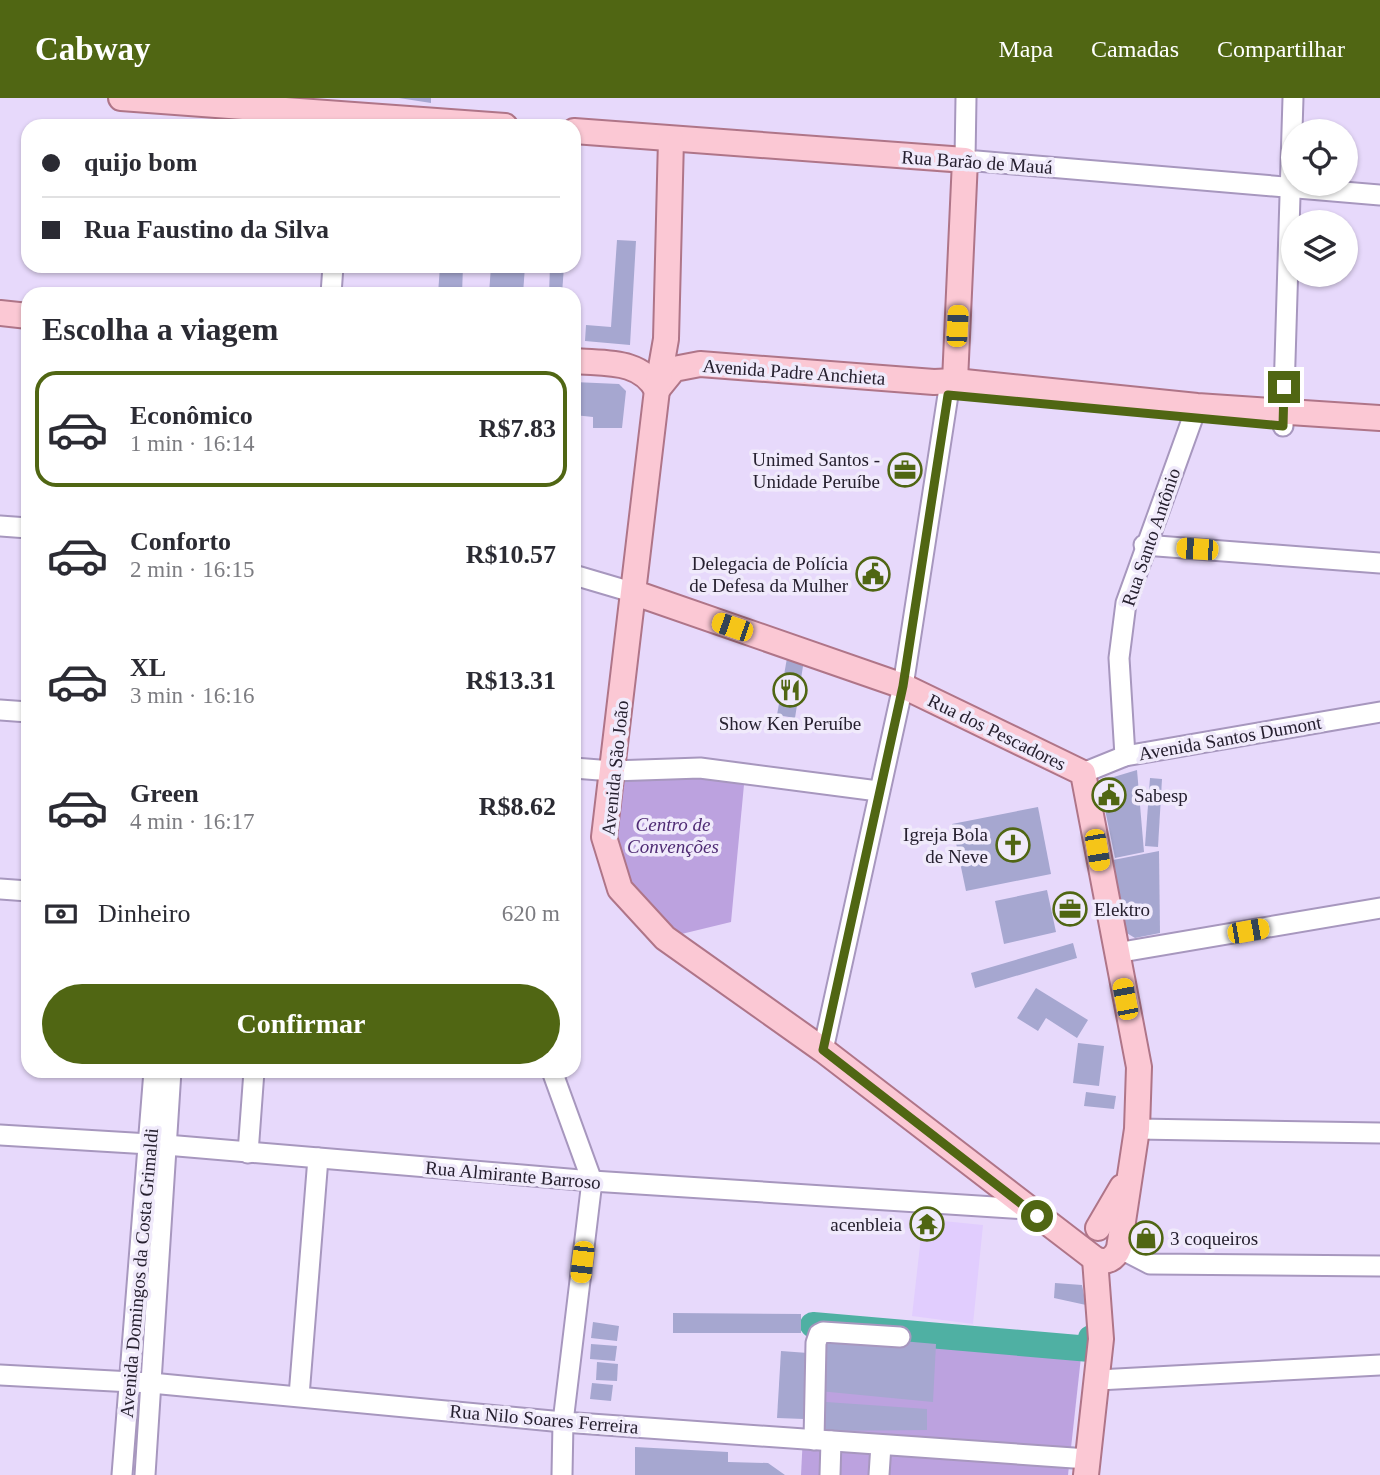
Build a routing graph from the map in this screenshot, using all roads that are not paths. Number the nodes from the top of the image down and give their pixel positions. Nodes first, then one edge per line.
1 (121, 98) edge
2 (966, 98) edge
3 (1293, 98) edge
4 (344, 112) edge
5 (424, 119) edge
6 (1292, 119) edge
7 (581, 132) edge
8 (671, 139) junction
9 (965, 160) junction
10 (1281, 186) edge
11 (1358, 193) edge
12 (1380, 195) edge
13 (1289, 196) edge
14 (0, 313) edge
15 (21, 315) edge
16 (666, 339) junction
17 (581, 362) edge
18 (634, 366) junction
19 (946, 386) junction
20 (657, 390) junction
21 (1195, 412) junction
22 (1380, 418) edge
23 (1283, 419) junction
24 (1380, 434) edge
25 (0, 526) edge
26 (21, 528) edge
27 (1144, 545) junction
28 (1380, 563) edge
29 (581, 578) edge
30 (635, 593) junction
31 (903, 686) junction
32 (0, 710) edge
33 (21, 712) edge
34 (1380, 712) edge
35 (1125, 756) junction
36 (581, 769) edge
37 (612, 771) junction
38 (1083, 773) junction
39 (878, 790) junction
40 (0, 889) edge
41 (21, 890) edge
42 (1380, 908) edge
43 (1116, 953) junction
44 (823, 1050) junction
45 (154, 1078) edge
46 (170, 1078) edge
47 (253, 1078) edge
48 (555, 1078) edge
49 (1137, 1129) junction
50 (1380, 1133) edge
51 (0, 1135) edge
52 (158, 1145) junction
53 (248, 1153) junction
54 (318, 1158) junction
55 (592, 1181) junction
56 (1032, 1213) junction
57 (1104, 1244) junction
58 (1380, 1266) edge
59 (900, 1337) dead end
60 (1380, 1365) edge
61 (0, 1374) edge
62 (1098, 1380) junction
63 (131, 1382) junction
64 (151, 1383) junction
65 (299, 1396) junction
66 (563, 1422) junction
67 (823, 1441) junction
68 (881, 1444) junction
69 (1087, 1467) edge
70 (122, 1475) edge
71 (145, 1475) edge
72 (562, 1475) edge
73 (830, 1475) edge
74 (879, 1475) edge

1 - 4 main road
2 - 9 street
3 - 6 street
4 - 5 main road
7 - 8 main road, Rua Barão de Mauá
8 - 9 main road, Rua Barão de Mauá
8 - 16 main road, Avenida São João
9 - 10 street, Rua Barão de Mauá
9 - 19 main road
11 - 12 street, Rua Barão de Mauá
13 - 23 street
14 - 15 main road
16 - 18 main road
16 - 20 main road, Avenida São João
17 - 18 main road
18 - 20 main road
19 - 20 main road, Avenida Padre Anchieta
19 - 21 main road, Avenida Padre Anchieta
19 - 31 street
20 - 30 main road, Avenida São João
21 - 23 main road, Avenida Padre Anchieta
21 - 27 street, Rua Santo Antônio
22 - 23 main road, Avenida Padre Anchieta
23 - 24 main road, Avenida Padre Anchieta
25 - 26 street
27 - 28 street
27 - 35 street, Rua Santo Antônio
29 - 30 street
30 - 31 main road, Rua dos Pescadores
30 - 37 main road, Avenida São João
31 - 38 main road, Rua dos Pescadores
31 - 39 street
32 - 33 street
34 - 35 street, Avenida Santos Dumont
35 - 38 street, Avenida Santos Dumont
36 - 37 street
37 - 39 street
37 - 44 main road, Avenida São João
38 - 43 main road
39 - 44 street
40 - 41 street
42 - 43 street
43 - 49 main road
44 - 56 main road, Avenida São João
45 - 52 street, Avenida Domingos da Costa Grimaldi
46 - 52 street, Avenida Domingos da Costa Grimaldi
47 - 53 street
48 - 55 street
49 - 50 street
49 - 57 main road
51 - 52 street, Rua Almirante Barroso
52 - 53 street, Rua Almirante Barroso
52 - 63 street, Avenida Domingos da Costa Grimaldi
52 - 64 street, Avenida Domingos da Costa Grimaldi
53 - 54 street, Rua Almirante Barroso
54 - 55 street, Rua Almirante Barroso
54 - 65 street
55 - 56 street, Rua Almirante Barroso
55 - 66 street
56 - 57 main road, Avenida São João
57 - 58 street
57 - 62 main road
59 - 67 street
60 - 62 street
61 - 63 street, Rua Nilo Soares Ferreira
62 - 69 main road
63 - 64 street, Rua Nilo Soares Ferreira
63 - 70 street, Avenida Domingos da Costa Grimaldi
64 - 65 street, Rua Nilo Soares Ferreira
64 - 71 street, Avenida Domingos da Costa Grimaldi
65 - 66 street, Rua Nilo Soares Ferreira
66 - 67 street, Rua Nilo Soares Ferreira
66 - 72 street
67 - 68 street, Rua Nilo Soares Ferreira
67 - 73 street
68 - 69 street, Rua Nilo Soares Ferreira
68 - 74 street

